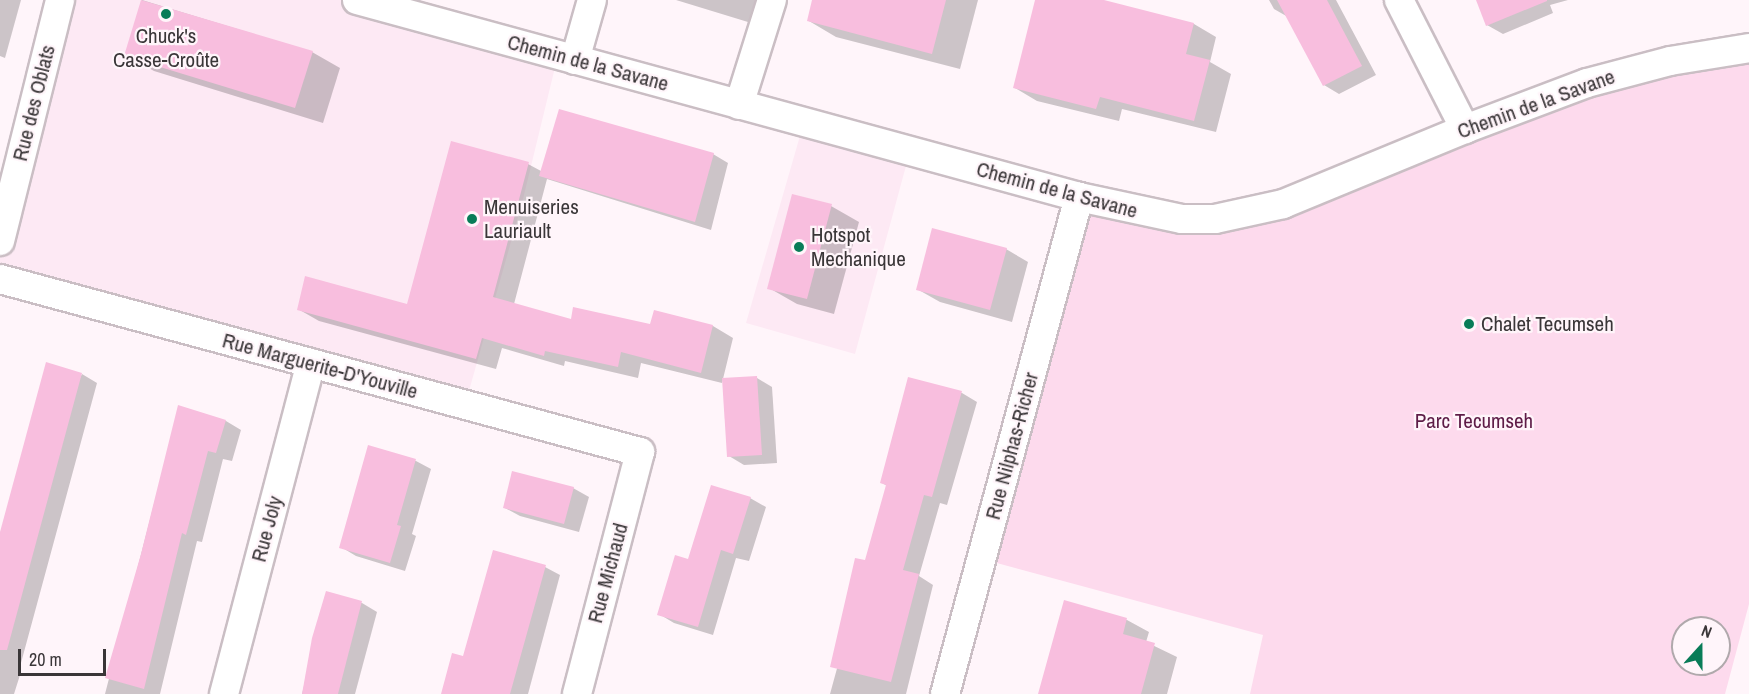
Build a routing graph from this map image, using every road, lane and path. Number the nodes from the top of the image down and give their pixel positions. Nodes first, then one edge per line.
1 (60, 0) edge
2 (357, 0) edge
3 (592, 0) edge
4 (772, 0) edge
5 (1399, 0) edge
6 (1749, 48) edge
7 (575, 60) junction
8 (739, 105) junction
9 (1465, 129) junction
10 (1079, 197) junction
11 (0, 241) edge
12 (0, 279) edge
13 (311, 363) junction
14 (640, 452) joint
15 (224, 694) edge
16 (577, 694) edge
17 (945, 694) edge

1 - 11 street, Rue des Oblats
2 - 7 street, Chemin de la Savane
3 - 7 street
4 - 8 street
5 - 9 street
6 - 9 street, Chemin de la Savane
7 - 8 street, Chemin de la Savane
8 - 10 street, Chemin de la Savane
9 - 10 street, Chemin de la Savane
10 - 17 street, Rue Nilphas-Richer
12 - 13 street, Rue Marguerite-D'Youville
13 - 14 street, Rue Marguerite-D'Youville
13 - 15 street, Rue Joly
14 - 16 street, Rue Michaud

